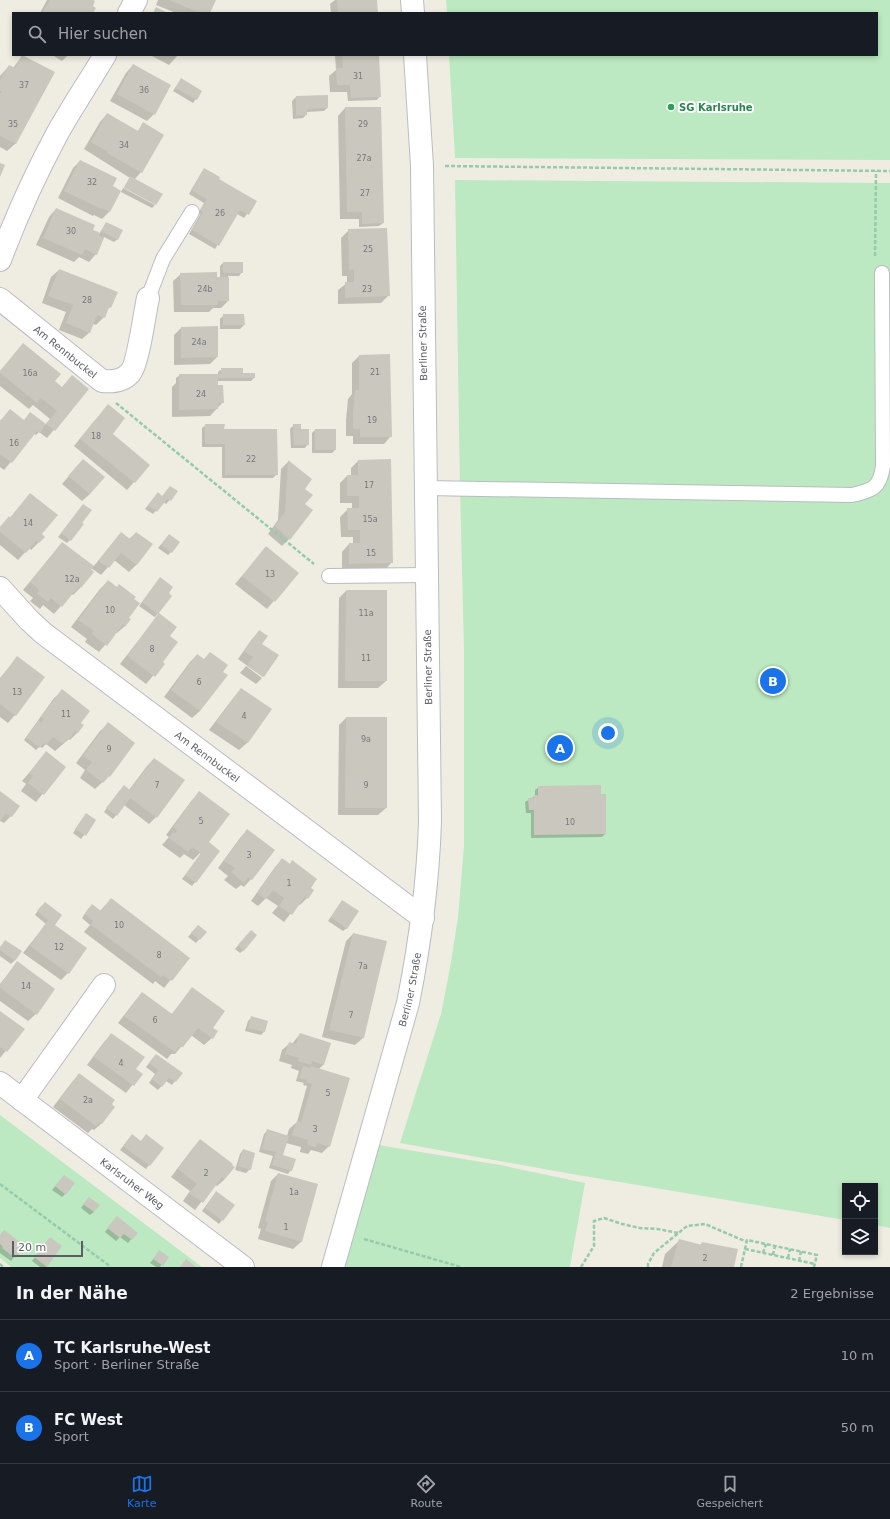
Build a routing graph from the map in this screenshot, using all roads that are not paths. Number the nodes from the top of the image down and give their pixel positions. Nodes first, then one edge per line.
1 (136, 0) edge
2 (412, 0) edge
3 (130, 12) edge
4 (413, 12) edge
5 (104, 56) edge
6 (415, 56) edge
7 (192, 212) dead end
8 (0, 260) edge
9 (882, 273) road end
10 (148, 298) joint
11 (0, 299) edge
12 (425, 488) junction
13 (427, 575) junction
14 (329, 576) road end
15 (0, 588) edge
16 (423, 918) junction
17 (104, 985) dead end
18 (0, 1083) edge
19 (22, 1100) junction
20 (243, 1267) edge
21 (333, 1267) edge

1 - 3 street
2 - 4 street
5 - 8 street
6 - 12 street, Berliner Straße
7 - 10 lane
9 - 12 lane
10 - 11 street, Am Rennbuckel
12 - 13 street, Berliner Straße
13 - 14 lane
13 - 16 street, Berliner Straße
15 - 16 street, Am Rennbuckel
16 - 21 street, Berliner Straße
17 - 19 street
18 - 19 street, Karlsruher Weg
19 - 20 street, Karlsruher Weg

